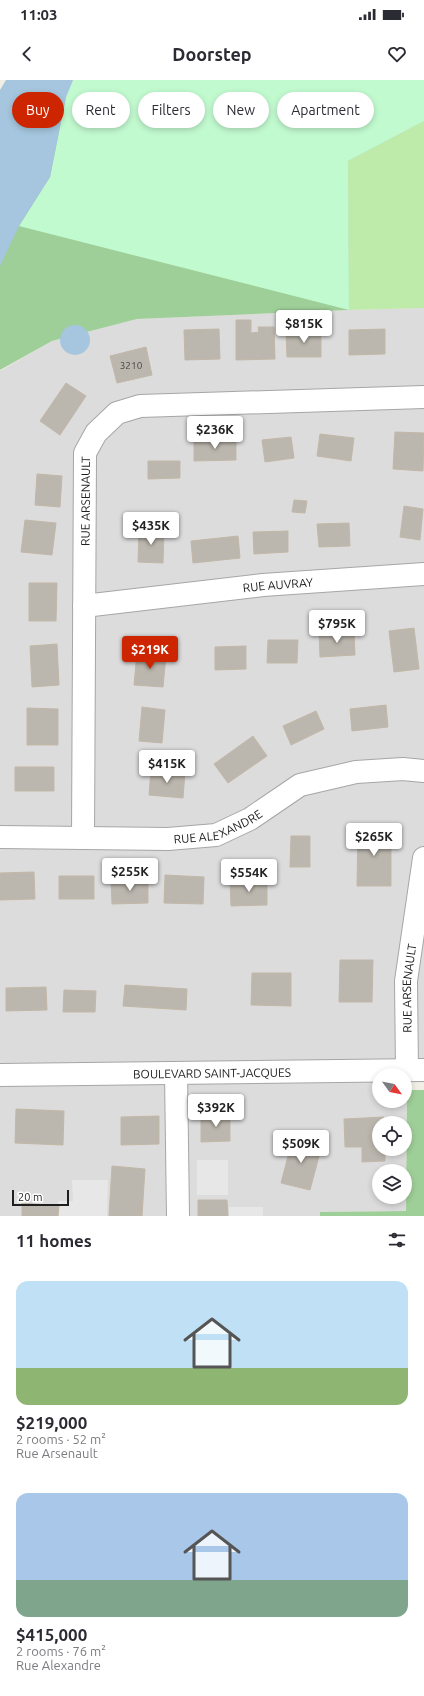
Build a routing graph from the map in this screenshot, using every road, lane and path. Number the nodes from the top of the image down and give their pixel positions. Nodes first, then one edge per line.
1 (424, 397) edge
2 (424, 574) edge
3 (84, 606) junction
4 (424, 771) edge
5 (0, 837) edge
6 (83, 837) junction
7 (424, 858) edge
8 (415, 1070) edge
9 (176, 1073) junction
10 (0, 1076) edge
11 (178, 1216) edge

1 - 3 street, RUE ARSENAULT
2 - 3 street, RUE AUVRAY
3 - 6 street, RUE ARSENAULT
4 - 6 street, RUE ALEXANDRE
5 - 6 street, RUE ALEXANDRE
7 - 8 street, RUE ARSENAULT
8 - 9 street, BOULEVARD SAINT-JACQUES
9 - 10 street, BOULEVARD SAINT-JACQUES
9 - 11 street

